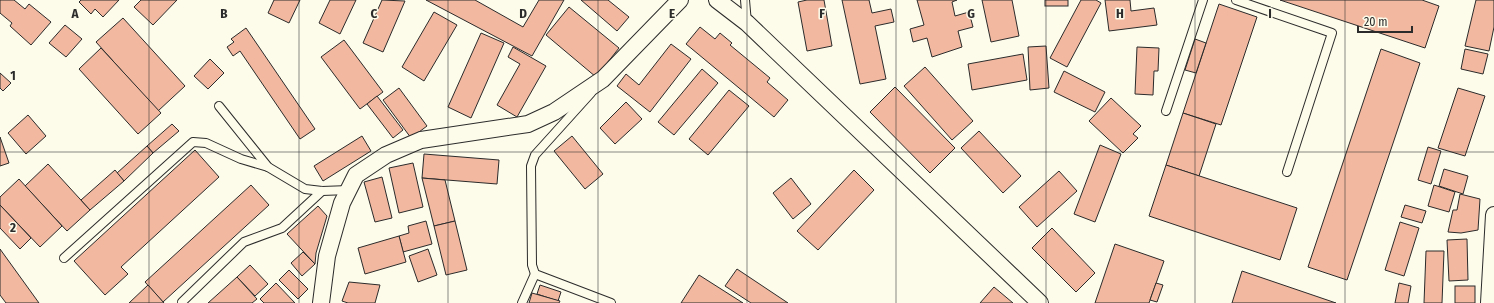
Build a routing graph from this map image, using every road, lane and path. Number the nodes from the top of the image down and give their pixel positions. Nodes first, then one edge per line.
1 (680, 0) edge
2 (717, 0) edge
3 (745, 0) edge
4 (1203, 0) edge
5 (1236, 0) edge
6 (747, 23) junction
7 (603, 79) junction
8 (220, 106) dead end
9 (1166, 111) dead end
10 (268, 167) junction
11 (1286, 172) dead end
12 (349, 190) junction
13 (322, 191) junction
14 (1494, 215) edge
15 (64, 258) dead end
16 (535, 274) junction
17 (182, 302) edge
18 (321, 303) edge
19 (522, 303) edge
20 (611, 303) edge
21 (1040, 303) edge
22 (1489, 303) edge

1 - 7 street
2 - 6 street
3 - 6 lane
4 - 9 lane
5 - 11 lane
6 - 21 street
7 - 12 street
7 - 16 lane
8 - 10 lane
10 - 13 lane
10 - 15 lane
12 - 13 lane
12 - 18 street
13 - 17 lane
14 - 22 street
16 - 19 lane
16 - 20 lane

